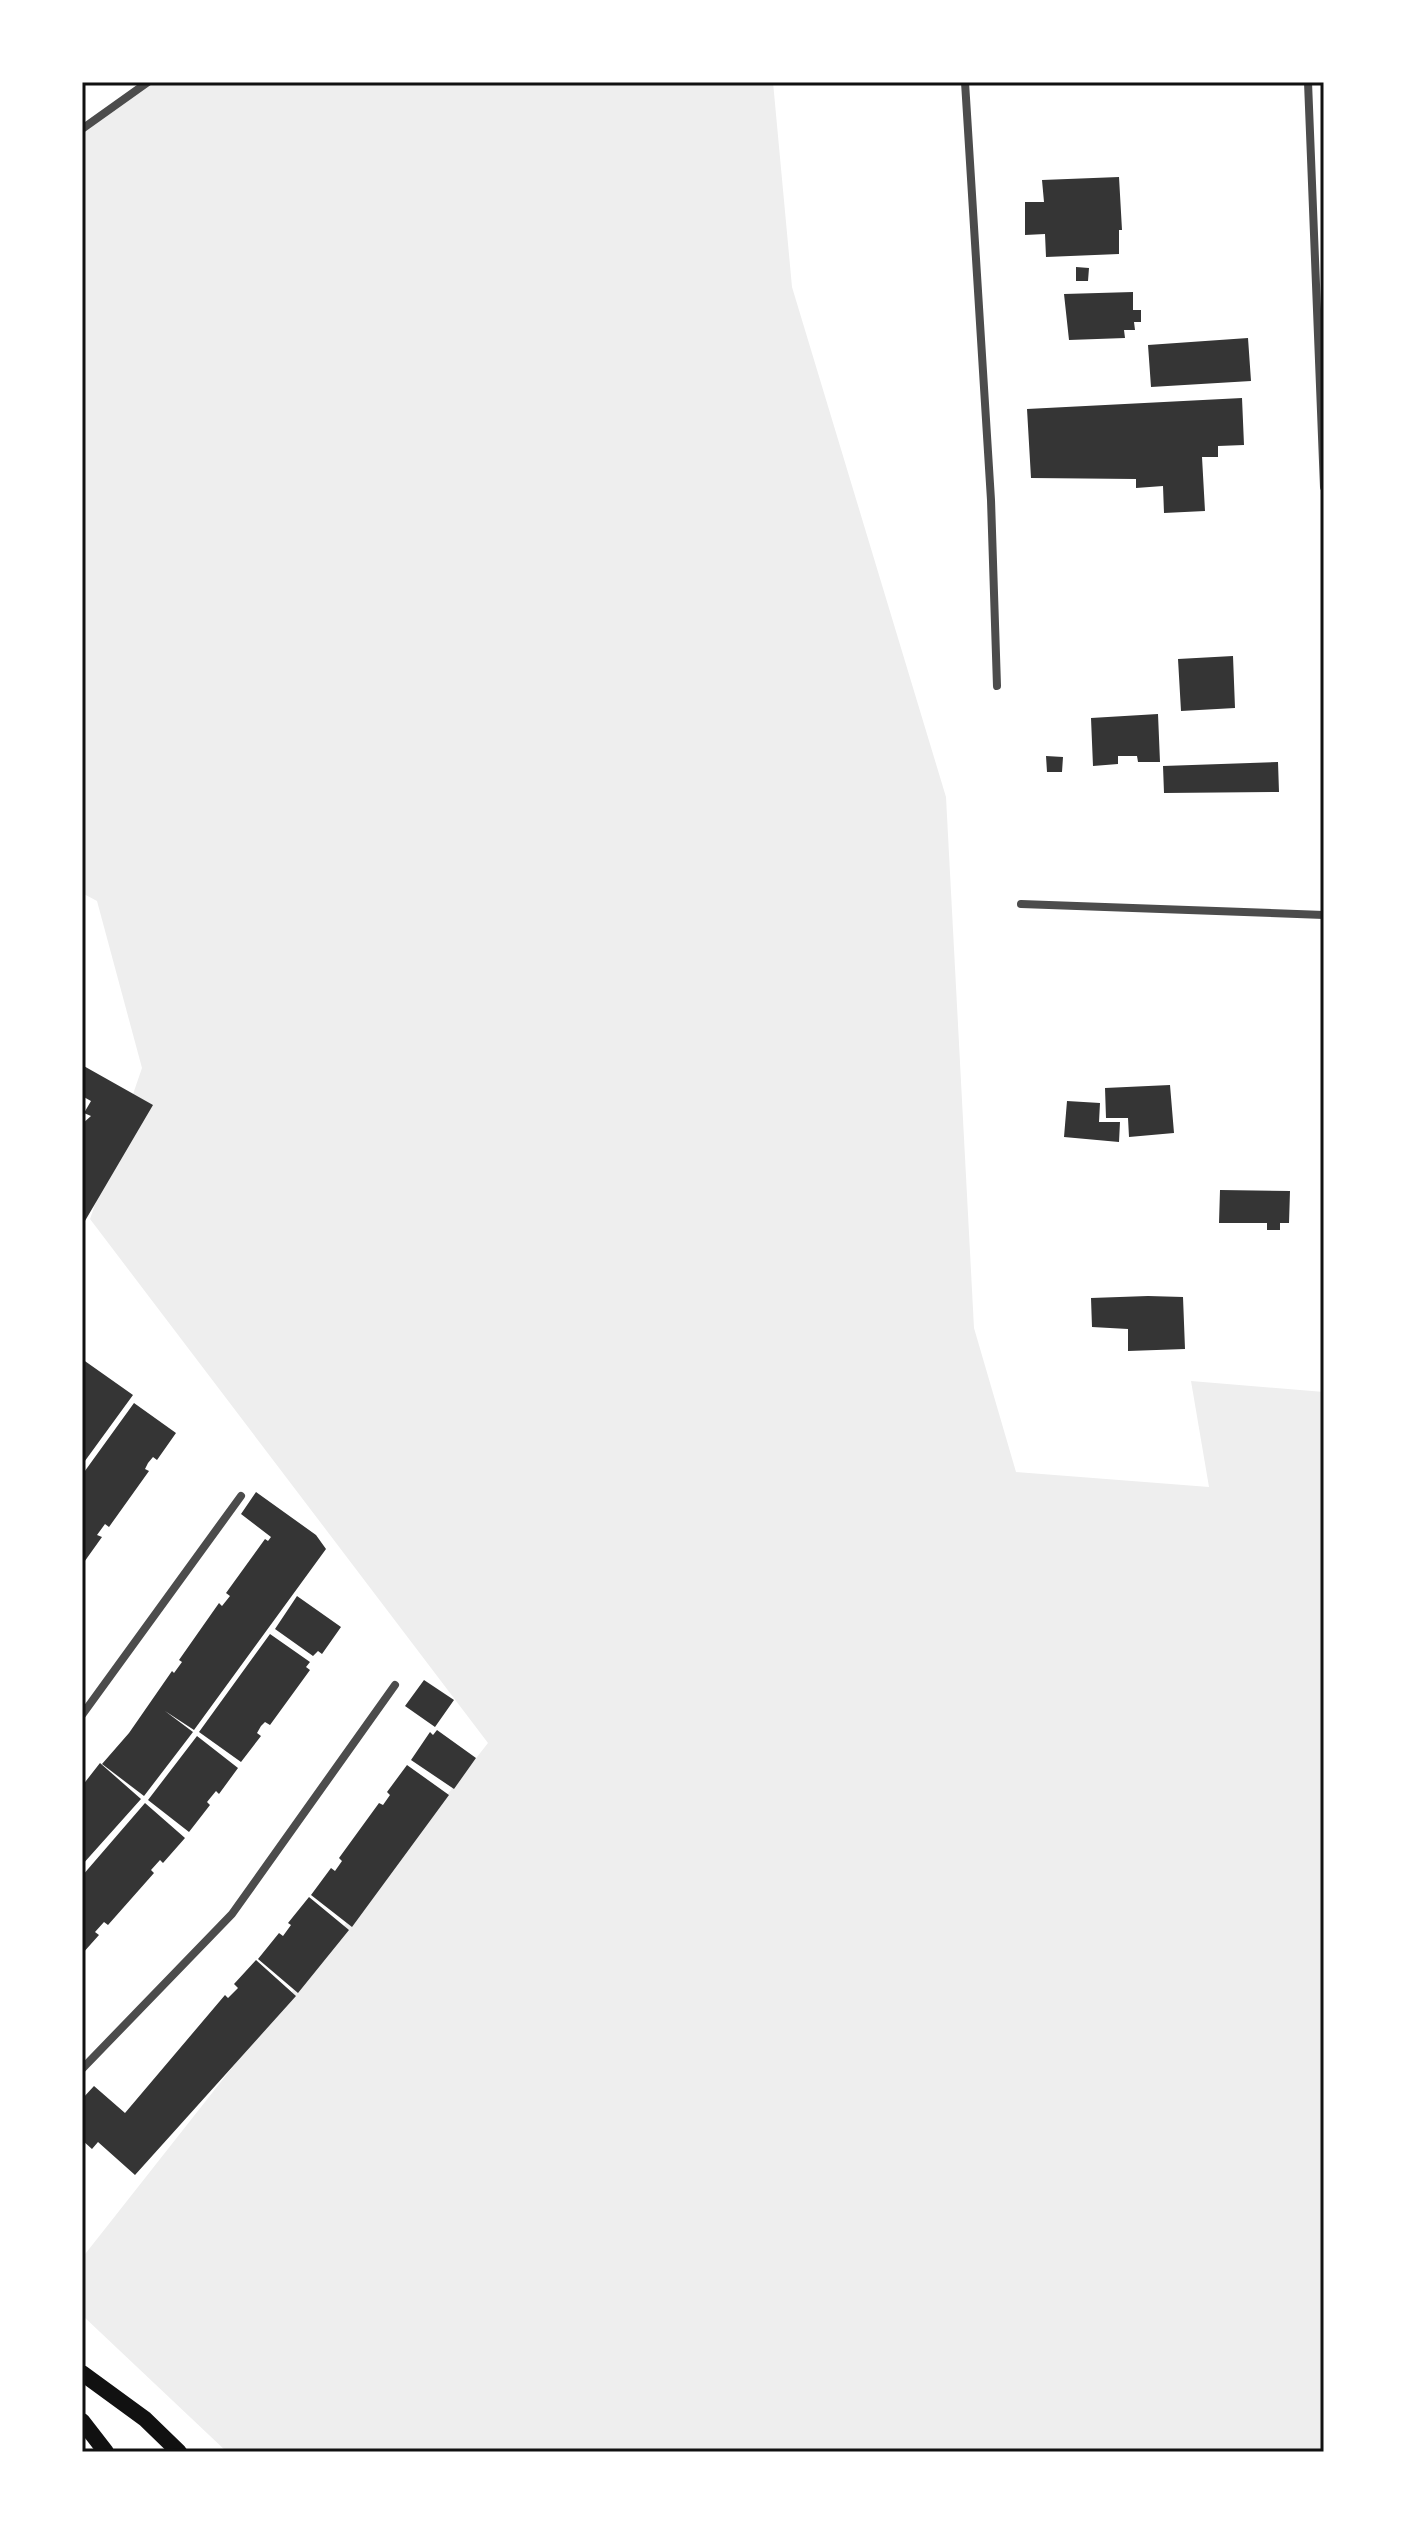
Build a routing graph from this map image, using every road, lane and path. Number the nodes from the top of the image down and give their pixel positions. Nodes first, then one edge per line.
1 (148, 82) edge
2 (965, 82) edge
3 (1308, 82) edge
4 (82, 129) edge
5 (1324, 487) edge
6 (997, 686) dead end
7 (1021, 904) dead end
8 (1324, 915) edge
9 (241, 1496) dead end
10 (395, 1685) dead end
11 (82, 1715) edge
12 (82, 2069) edge
13 (82, 2373) edge
14 (82, 2421) edge
15 (106, 2452) edge
16 (179, 2452) edge

1 - 4 street
2 - 6 street
3 - 5 street
7 - 8 street
9 - 11 street
10 - 12 street
13 - 16 main road
14 - 15 main road

